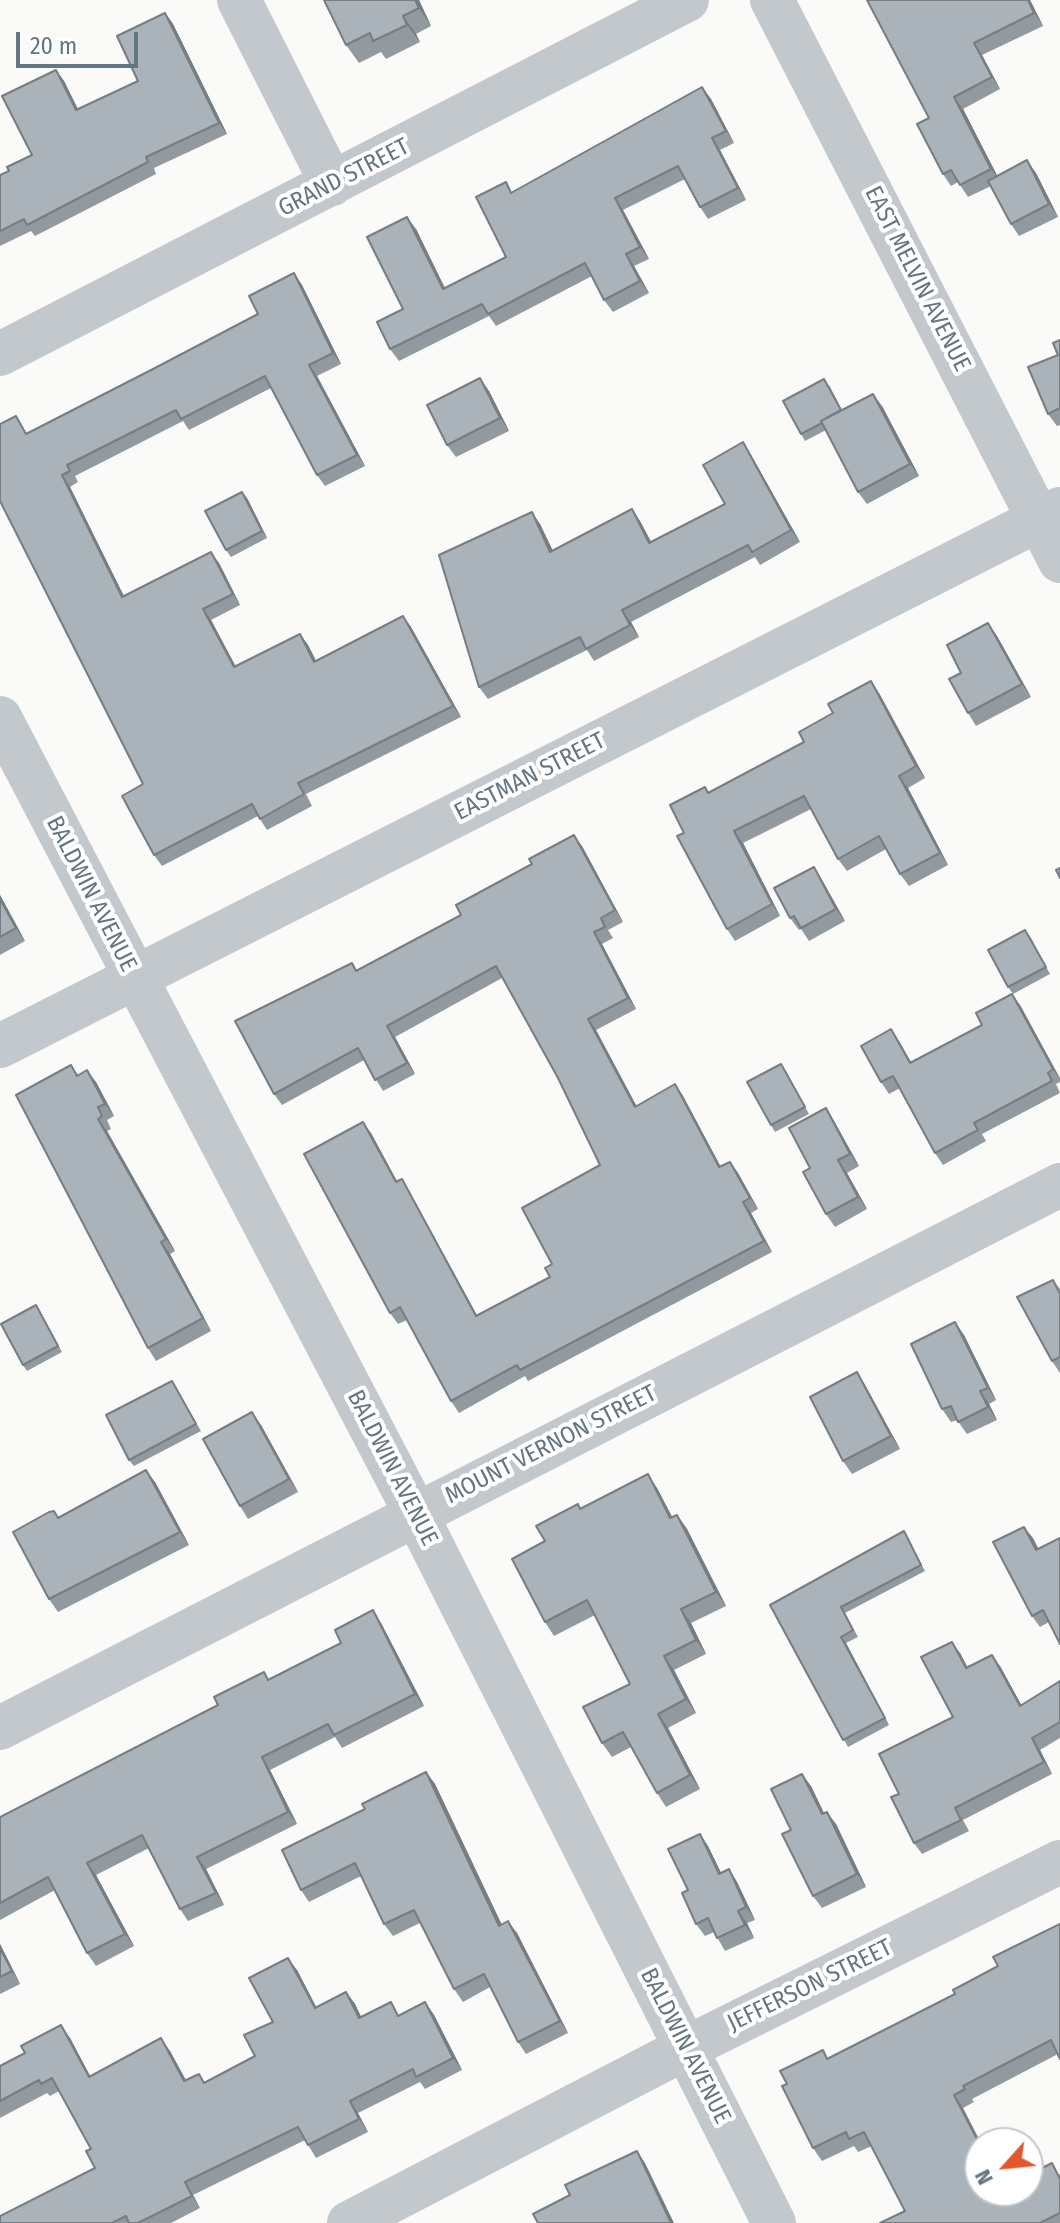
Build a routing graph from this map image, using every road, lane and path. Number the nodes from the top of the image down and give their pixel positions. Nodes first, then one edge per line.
1 (239, 0) edge
2 (687, 0) edge
3 (772, 0) edge
4 (332, 184) junction
5 (0, 354) edge
6 (1050, 514) edge
7 (1060, 561) edge
8 (0, 718) edge
9 (134, 977) junction
10 (0, 1046) edge
11 (1060, 1185) edge
12 (416, 1514) junction
13 (0, 1728) edge
14 (1060, 1862) edge
15 (686, 2048) junction
16 (349, 2223) edge
17 (774, 2223) edge

1 - 4 street
2 - 4 street, GRAND STREET
3 - 6 street, EAST MELVIN AVENUE
4 - 5 street, GRAND STREET
6 - 7 street, EAST MELVIN AVENUE
6 - 9 street, EASTMAN STREET
8 - 9 street, BALDWIN AVENUE
9 - 10 street, EASTMAN STREET
9 - 12 street, BALDWIN AVENUE
11 - 12 street, MOUNT VERNON STREET
12 - 13 street, MOUNT VERNON STREET
12 - 15 street, BALDWIN AVENUE
14 - 15 street, JEFFERSON STREET
15 - 16 street, JEFFERSON STREET
15 - 17 street, BALDWIN AVENUE

